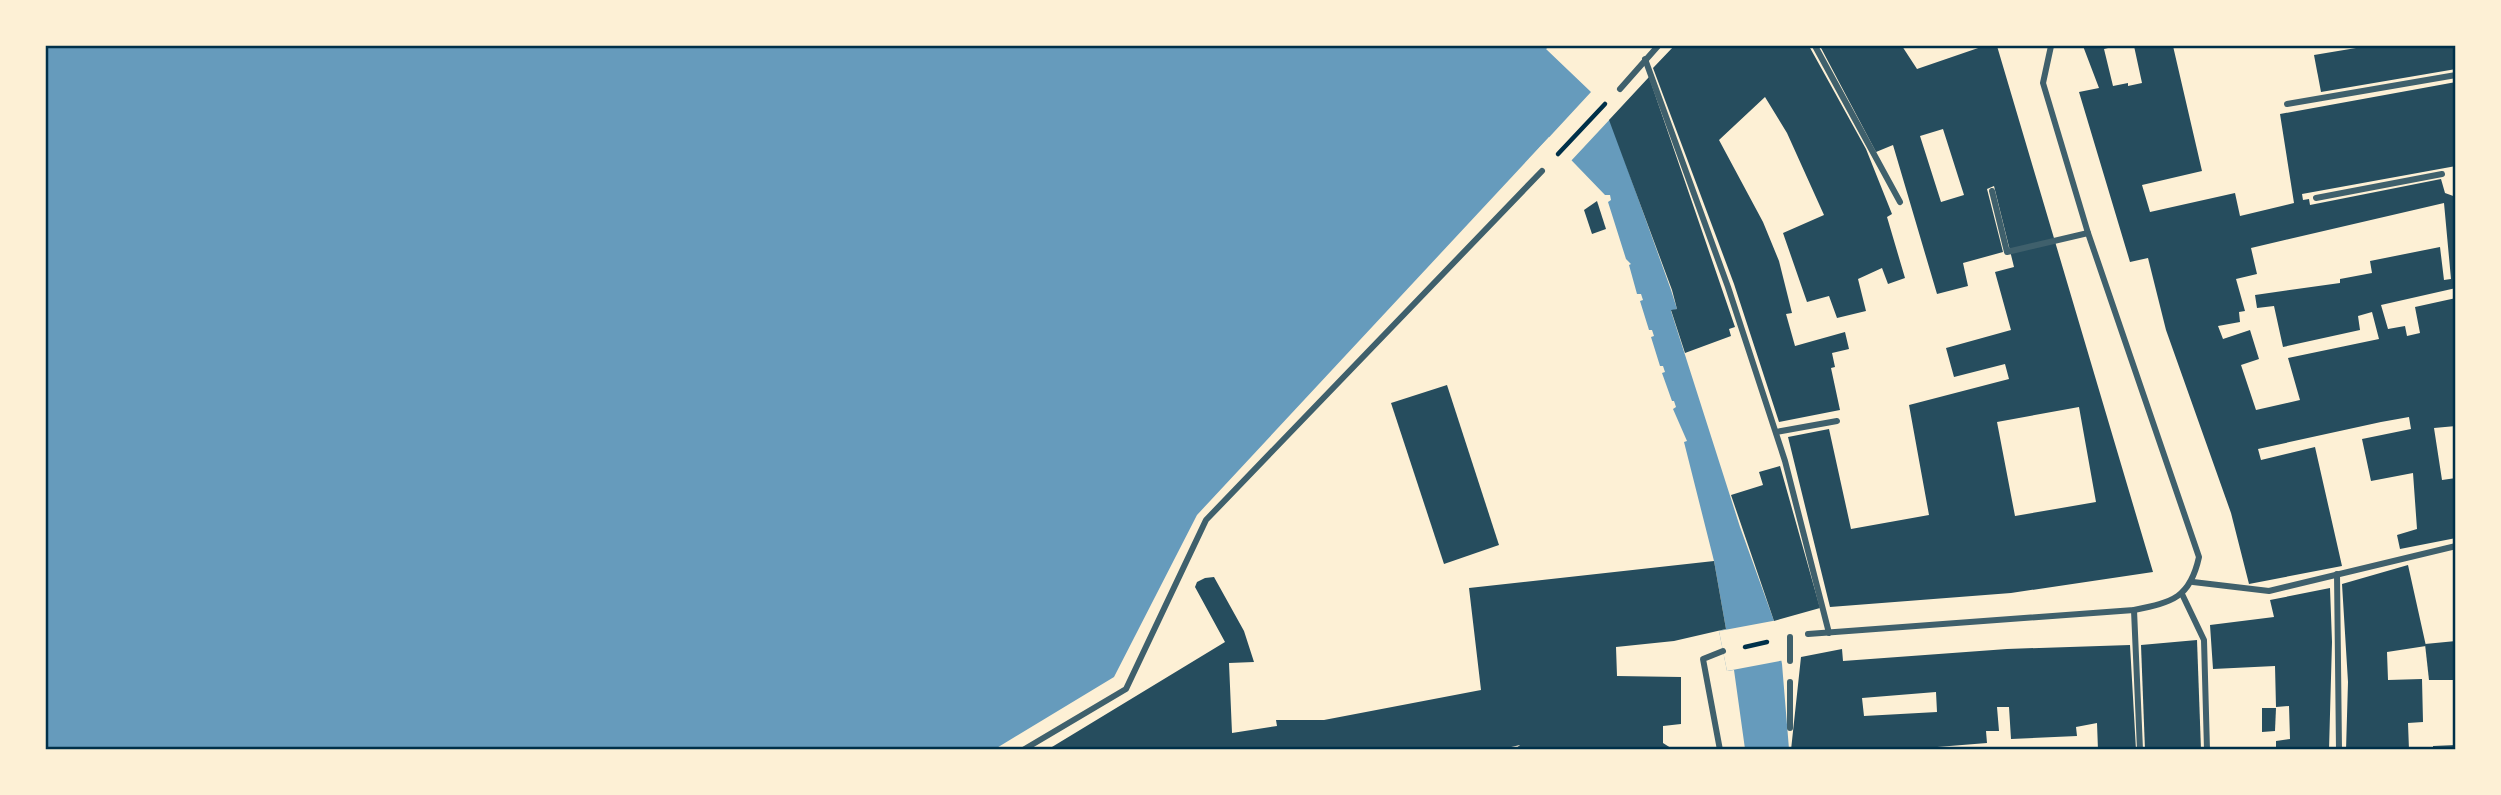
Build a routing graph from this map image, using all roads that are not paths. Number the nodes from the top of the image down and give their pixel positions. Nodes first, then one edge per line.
1 (1658, 46) edge
2 (1815, 46) edge
3 (2051, 46) edge
4 (1645, 59) junction
5 (2455, 75) edge
6 (1620, 89) dead end
7 (2287, 104) dead end
8 (1542, 171) dead end
9 (2442, 174) dead end
10 (1992, 191) dead end
11 (2316, 198) dead end
12 (1900, 202) dead end
13 (2088, 233) junction
14 (1837, 421) dead end
15 (1776, 432) junction
16 (2455, 546) edge
17 (2337, 574) junction
18 (2193, 582) junction
19 (2182, 594) junction
20 (2134, 610) junction
21 (1829, 633) junction
22 (1808, 634) dead end
23 (1790, 637) dead end
24 (1723, 651) dead end
25 (1790, 661) dead end
26 (1790, 682) dead end
27 (1790, 728) dead end
28 (1023, 750) edge
29 (1720, 750) edge
30 (2140, 750) edge
31 (2207, 750) edge
32 (2340, 750) edge

1 - 4 street
2 - 12 street
3 - 13 street
4 - 6 street
4 - 15 street
5 - 7 street
8 - 28 street
9 - 11 street
10 - 13 street
13 - 18 street
14 - 15 street
15 - 21 street
16 - 17 street
17 - 18 street
17 - 32 street
18 - 19 street
19 - 20 street
19 - 31 street
20 - 21 street
20 - 30 street
21 - 22 street
23 - 25 street
24 - 29 street
26 - 27 street

